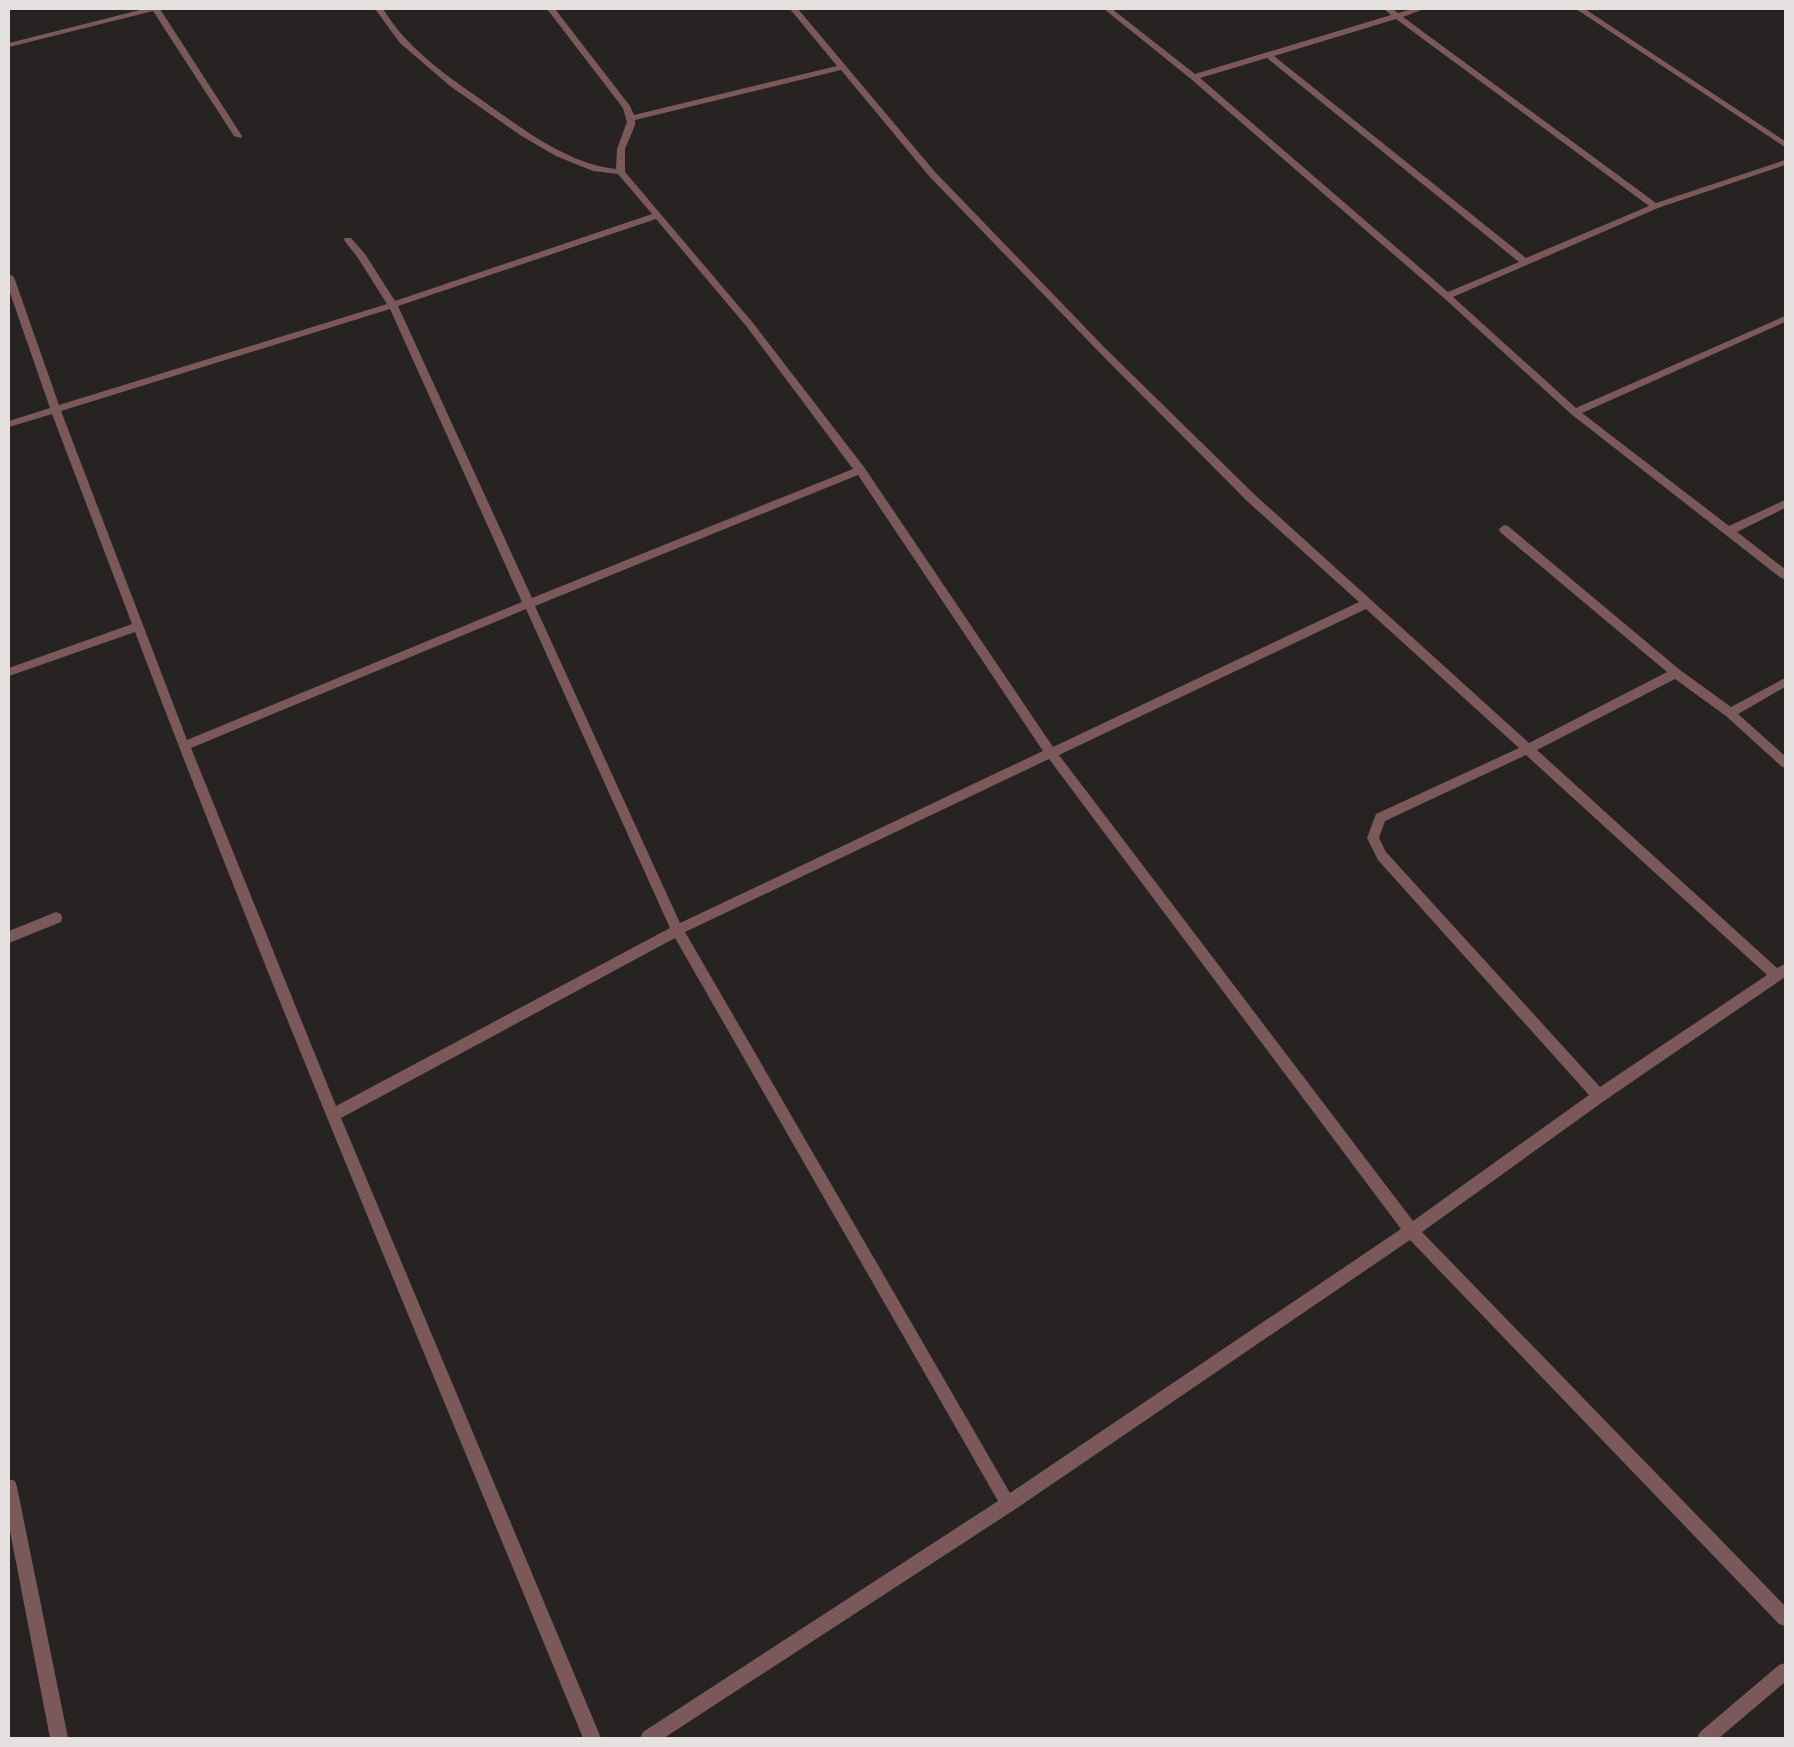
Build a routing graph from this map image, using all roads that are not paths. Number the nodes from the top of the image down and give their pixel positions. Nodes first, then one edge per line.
1 (152, 9) edge
2 (156, 9) edge
3 (379, 9) edge
4 (551, 9) edge
5 (794, 9) edge
6 (1108, 9) edge
7 (1388, 9) edge
8 (1420, 9) edge
9 (1580, 9) edge
10 (125, 12) edge
11 (1397, 15) junction
12 (9, 45) edge
13 (1267, 54) junction
14 (843, 67) junction
15 (1194, 77) junction
16 (632, 118) junction
17 (238, 136) dead end
18 (1785, 145) edge
19 (1785, 162) edge
20 (621, 172) junction
21 (1655, 206) junction
22 (659, 215) junction
23 (348, 240) dead end
24 (1525, 262) junction
25 (9, 277) edge
26 (1447, 296) junction
27 (393, 305) junction
28 (1785, 319) edge
29 (55, 409) junction
30 (1575, 412) junction
31 (9, 424) edge
32 (860, 470) junction
33 (1785, 504) edge
34 (1504, 529) dead end
35 (1729, 531) junction
36 (1785, 575) edge
37 (528, 604) junction
38 (1366, 604) junction
39 (139, 626) junction
40 (9, 672) edge
41 (1676, 673) junction
42 (1785, 682) edge
43 (1730, 713) junction
44 (184, 746) junction
45 (1529, 749) junction
46 (1050, 752) junction
47 (1785, 763) edge
48 (56, 918) dead end
49 (677, 930) junction
50 (9, 937) edge
51 (1780, 972) edge
52 (1600, 1096) junction
53 (333, 1115) junction
54 (1411, 1231) junction
55 (9, 1487) edge
56 (1008, 1504) junction
57 (1785, 1618) edge
58 (1785, 1671) edge
59 (59, 1738) edge
60 (592, 1738) edge
61 (648, 1738) edge
62 (1706, 1738) edge

1 - 10 street
2 - 17 street
3 - 20 street
4 - 16 street
5 - 14 street
6 - 15 street
7 - 11 street
8 - 11 street
9 - 18 street
10 - 12 street
11 - 13 street
11 - 21 street
13 - 15 street
13 - 24 street
14 - 16 street
14 - 38 street
15 - 26 street
16 - 20 street
19 - 21 street
20 - 22 street
21 - 24 street
22 - 27 street
22 - 32 street
23 - 27 street
24 - 26 street
25 - 29 street
26 - 30 street
27 - 29 street
27 - 37 street
28 - 30 street
29 - 31 street
29 - 39 street
30 - 35 street
32 - 37 street
32 - 46 street
33 - 35 street
34 - 41 street
35 - 36 street
37 - 44 street
37 - 49 street
38 - 45 street
38 - 46 street
39 - 40 street
39 - 44 street
41 - 43 street
41 - 45 street
42 - 43 street
43 - 47 street
44 - 53 street
45 - 51 street
45 - 52 street
46 - 49 street
46 - 54 street
48 - 50 street
49 - 53 street
49 - 56 street
51 - 52 street
52 - 54 street
53 - 60 street
54 - 56 street
54 - 57 street
55 - 59 street
56 - 61 street
58 - 62 street

